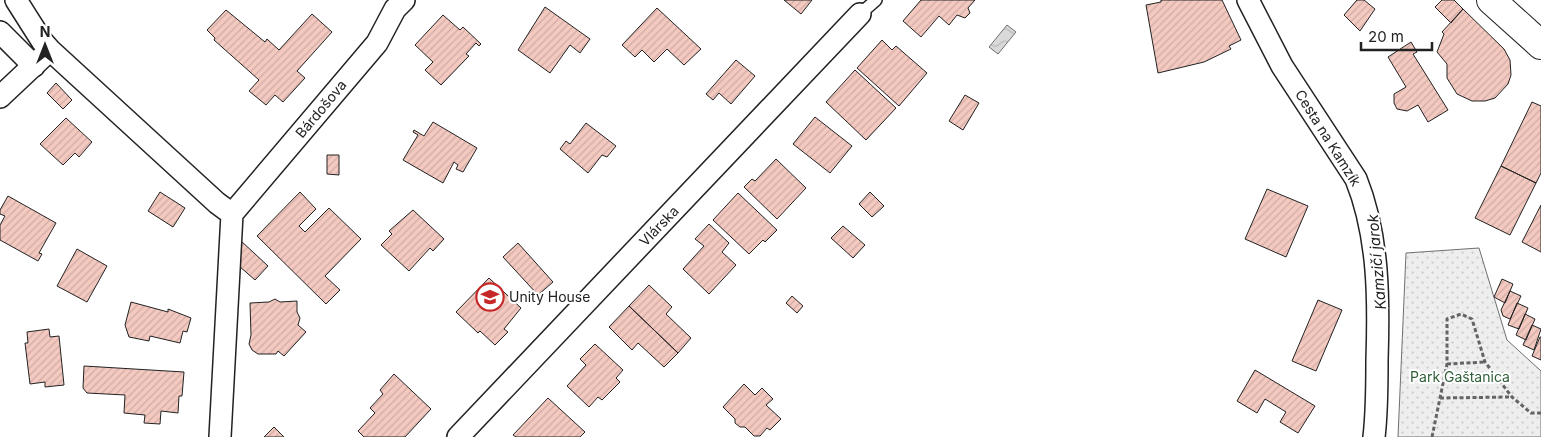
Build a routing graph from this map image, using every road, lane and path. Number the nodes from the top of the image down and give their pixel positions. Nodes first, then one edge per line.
1 (16, 0) edge
2 (1248, 0) edge
3 (1491, 0) edge
4 (395, 3) edge
5 (868, 7) edge
6 (0, 32) edge
7 (1541, 45) edge
8 (50, 50) junction
9 (34, 66) junction
10 (0, 97) edge
11 (232, 214) junction
12 (1485, 362) junction
13 (1447, 364) junction
14 (1512, 397) junction
15 (1440, 398) junction
16 (1541, 413) edge
17 (220, 437) edge
18 (458, 437) edge
19 (1374, 437) edge
20 (1432, 437) edge

1 - 8 street
2 - 19 street, Cesta na Kamzík
3 - 7 street
4 - 11 street, Bárdošova
5 - 18 street, Vlárska
6 - 9 street
8 - 9 street
8 - 11 street
9 - 10 street
11 - 17 street
12 - 13 path
12 - 13 path
12 - 14 path
13 - 15 path
14 - 15 path
14 - 16 path
15 - 20 path

